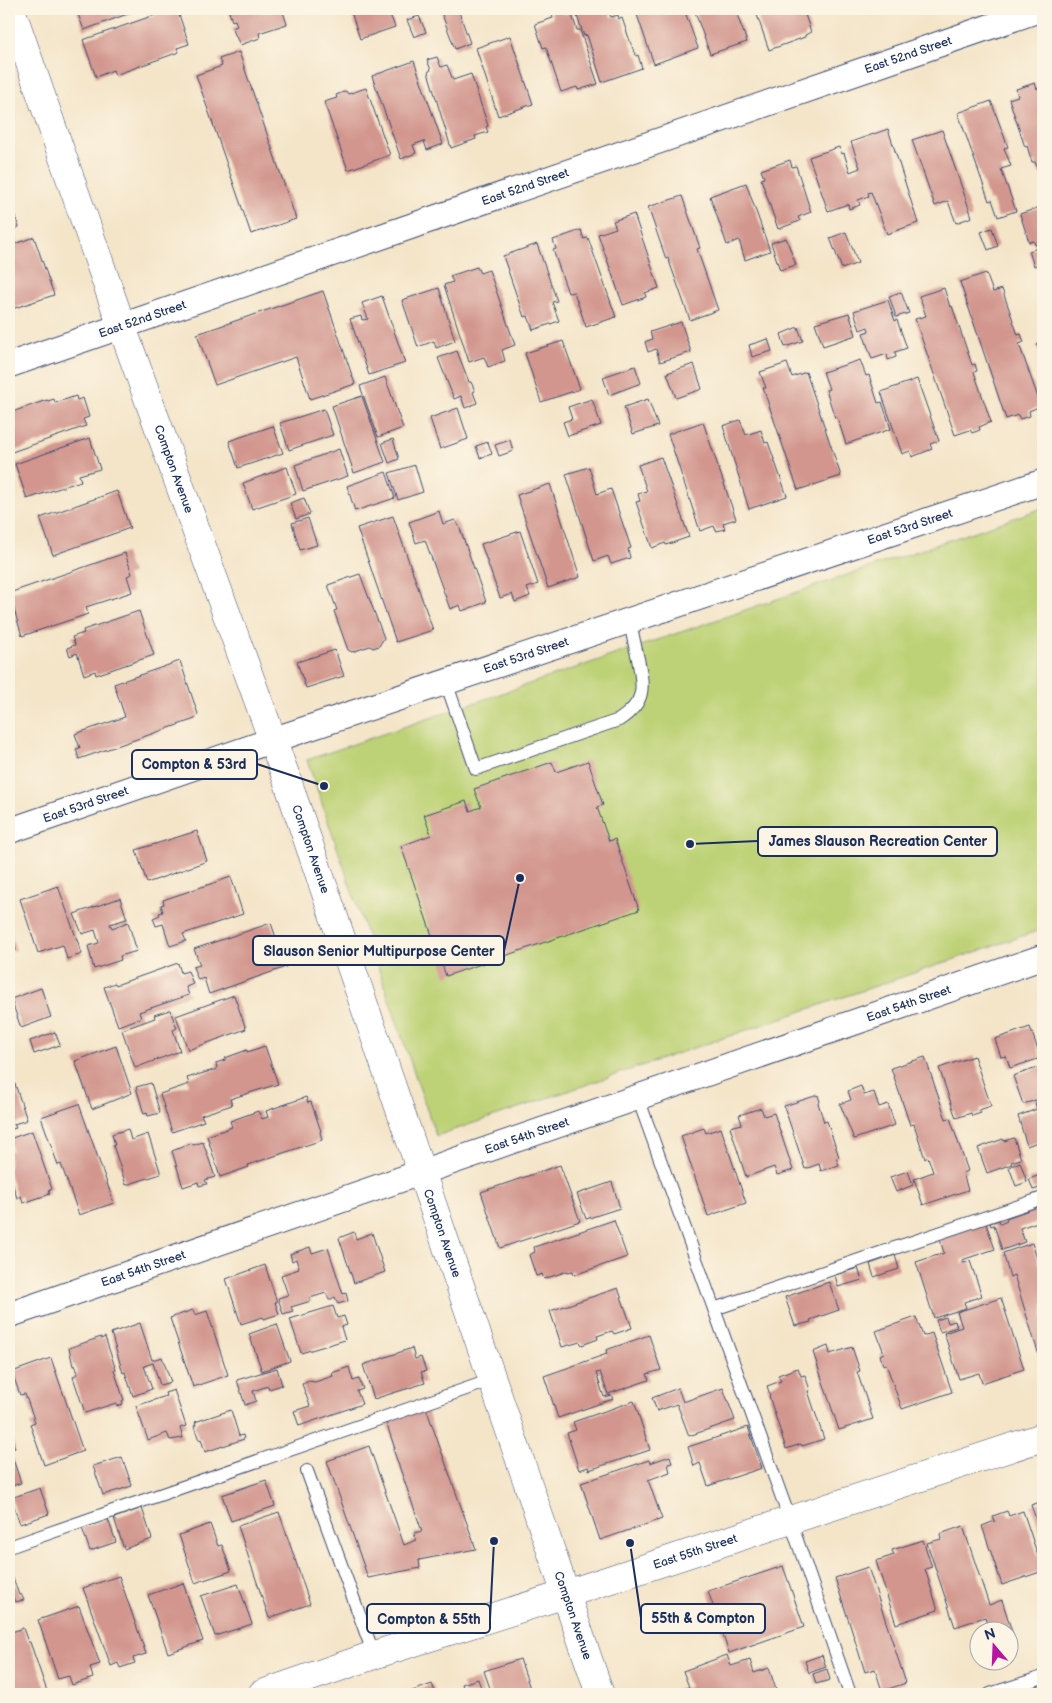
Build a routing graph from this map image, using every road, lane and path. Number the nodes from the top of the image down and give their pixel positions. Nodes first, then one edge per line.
1 (11, 9) edge
2 (1041, 9) edge
3 (122, 327) junction
4 (9, 365) edge
5 (1043, 482) edge
6 (630, 621) junction
7 (446, 682) junction
8 (273, 740) junction
9 (9, 831) edge
10 (1043, 957) edge
11 (638, 1098) junction
12 (421, 1173) junction
13 (1043, 1198) edge
14 (714, 1309) junction
15 (9, 1315) edge
16 (492, 1380) junction
17 (1043, 1437) edge
18 (307, 1471) dead end
19 (790, 1520) junction
20 (9, 1547) edge
21 (566, 1594) junction
22 (374, 1656) junction
23 (1043, 1676) edge
24 (262, 1694) edge
25 (600, 1694) edge
26 (850, 1694) edge
27 (990, 1694) edge

1 - 3 main road, Compton Avenue
2 - 3 street, East 52nd Street
3 - 4 street, East 52nd Street
3 - 8 main road, Compton Avenue
5 - 6 street, East 53rd Street
6 - 7 street, East 53rd Street
6 - 7 lane
7 - 8 street, East 53rd Street
8 - 9 street, East 53rd Street
8 - 12 main road, Compton Avenue
10 - 11 street, East 54th Street
11 - 12 street, East 54th Street
11 - 14 lane
12 - 15 street, East 54th Street
12 - 16 main road, Compton Avenue
13 - 14 lane
14 - 19 lane
16 - 20 lane
16 - 21 main road, Compton Avenue
17 - 19 main road, East 55th Street
18 - 22 lane
19 - 21 main road, East 55th Street
19 - 26 lane
21 - 22 main road, East 55th Street
21 - 25 main road, Compton Avenue
22 - 24 main road, East 55th Street
23 - 27 lane

